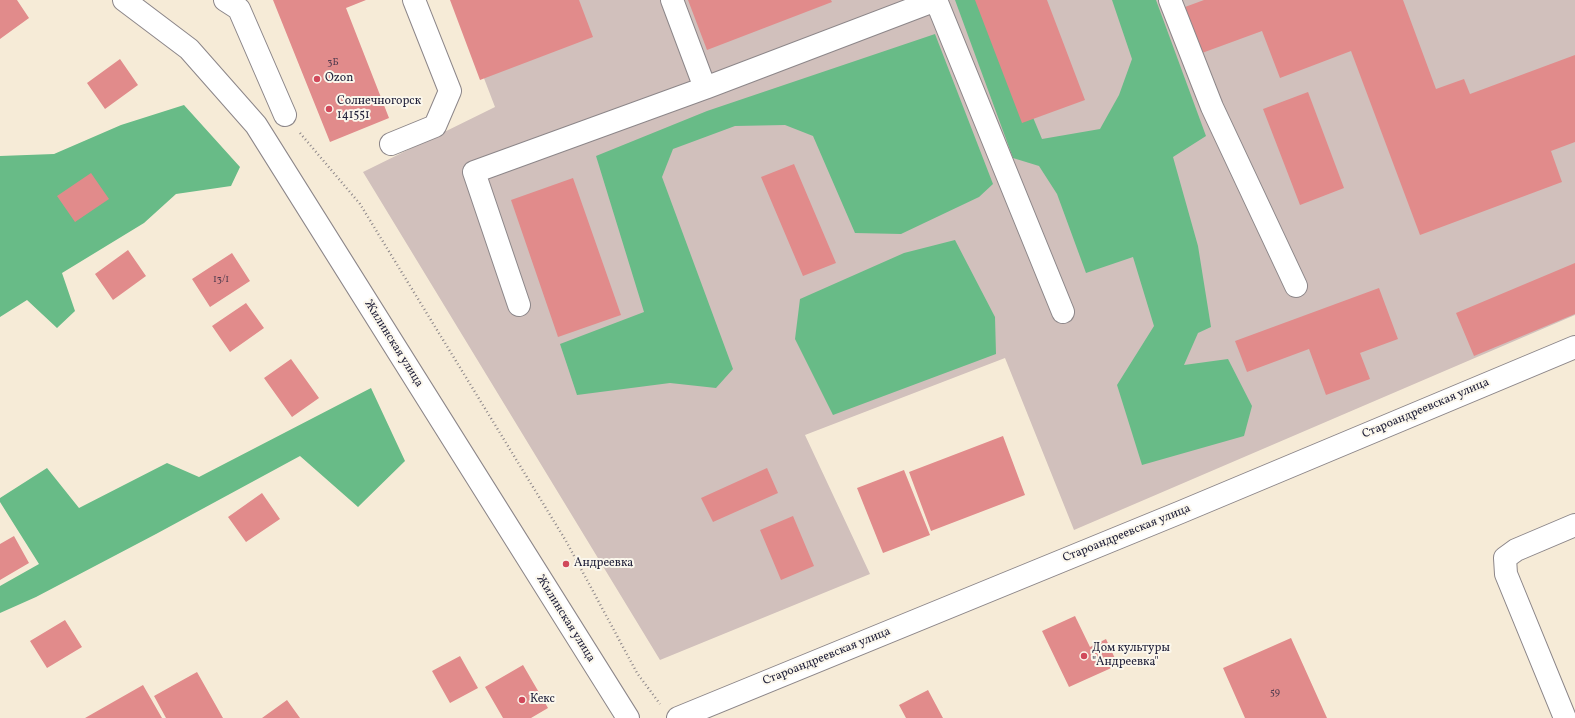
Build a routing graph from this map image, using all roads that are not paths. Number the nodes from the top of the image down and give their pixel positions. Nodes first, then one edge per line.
1 (124, 0) edge
2 (225, 0) edge
3 (414, 0) edge
4 (672, 0) edge
5 (936, 0) edge
6 (1170, 0) edge
7 (704, 88) junction
8 (285, 115) road end
9 (391, 144) dead end
10 (1296, 286) dead end
11 (519, 305) dead end
12 (1062, 312) dead end
13 (1575, 347) edge
14 (1575, 525) edge
15 (669, 712) edge
16 (628, 718) edge
17 (1566, 718) edge

1 - 16 street, Жилинская улица
2 - 8 street
3 - 9 street
4 - 7 street
5 - 7 street
5 - 12 street
6 - 10 street
7 - 11 street
13 - 15 street, Староандреевская улица
14 - 17 street

